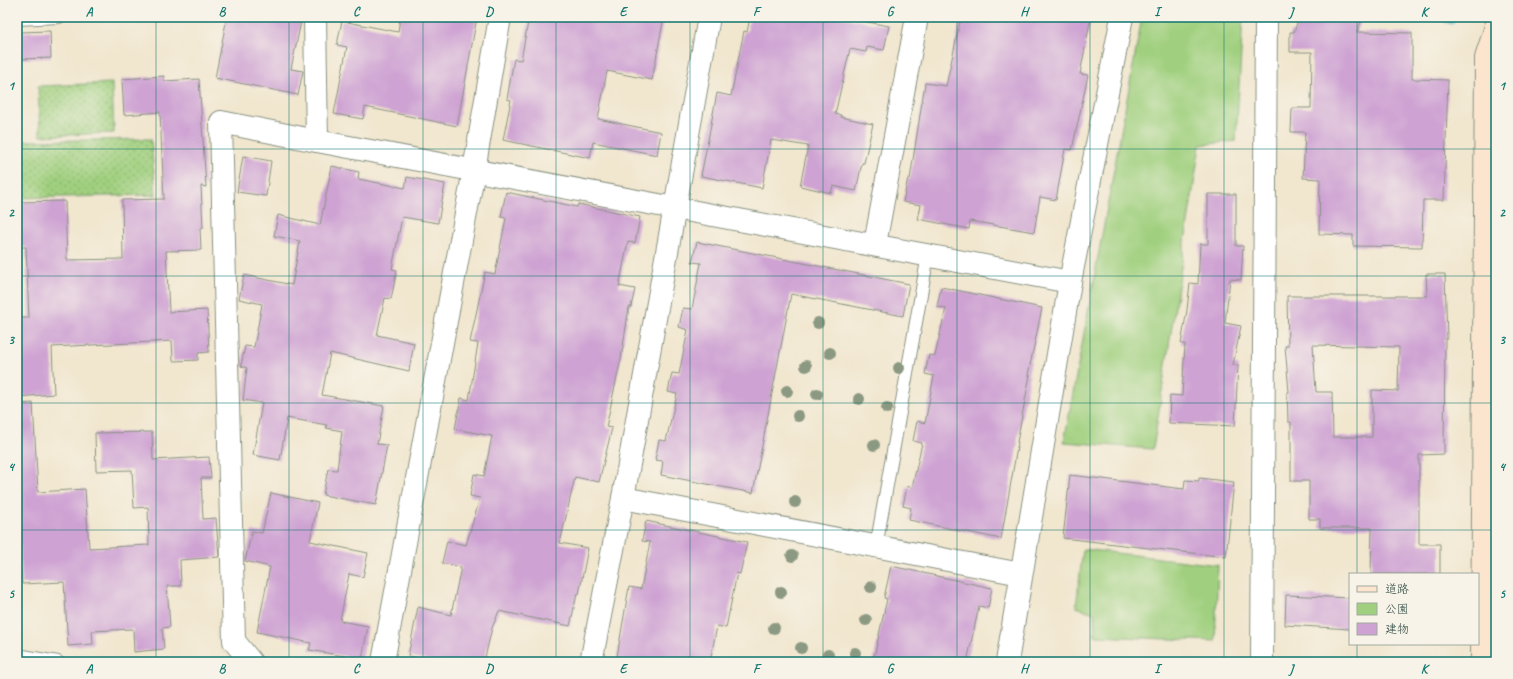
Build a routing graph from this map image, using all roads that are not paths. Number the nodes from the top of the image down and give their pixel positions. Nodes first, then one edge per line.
1 (58, 17) edge
2 (315, 17) edge
3 (500, 17) edge
4 (709, 17) edge
5 (917, 17) edge
6 (1122, 17) edge
7 (1266, 17) edge
8 (17, 19) edge
9 (1496, 26) edge
10 (317, 142) junction
11 (474, 170) junction
12 (674, 208) junction
13 (875, 244) junction
14 (928, 255) junction
15 (1070, 282) junction
16 (623, 498) junction
17 (876, 547) junction
18 (1021, 574) junction
19 (17, 655) edge
20 (58, 662) edge
21 (251, 662) edge
22 (383, 662) edge
23 (591, 662) edge
24 (1007, 662) edge
25 (1262, 662) edge
26 (1482, 662) edge

1 - 8 lane
2 - 10 street
3 - 11 street
4 - 12 street
5 - 13 street
6 - 15 street
7 - 25 street
9 - 26 street
10 - 11 street
10 - 21 street
11 - 12 street
11 - 22 street
12 - 13 street
12 - 16 street
13 - 14 street
14 - 15 street
14 - 17 lane
15 - 18 street
16 - 17 street
16 - 23 street
17 - 18 street
18 - 24 street
19 - 20 lane

